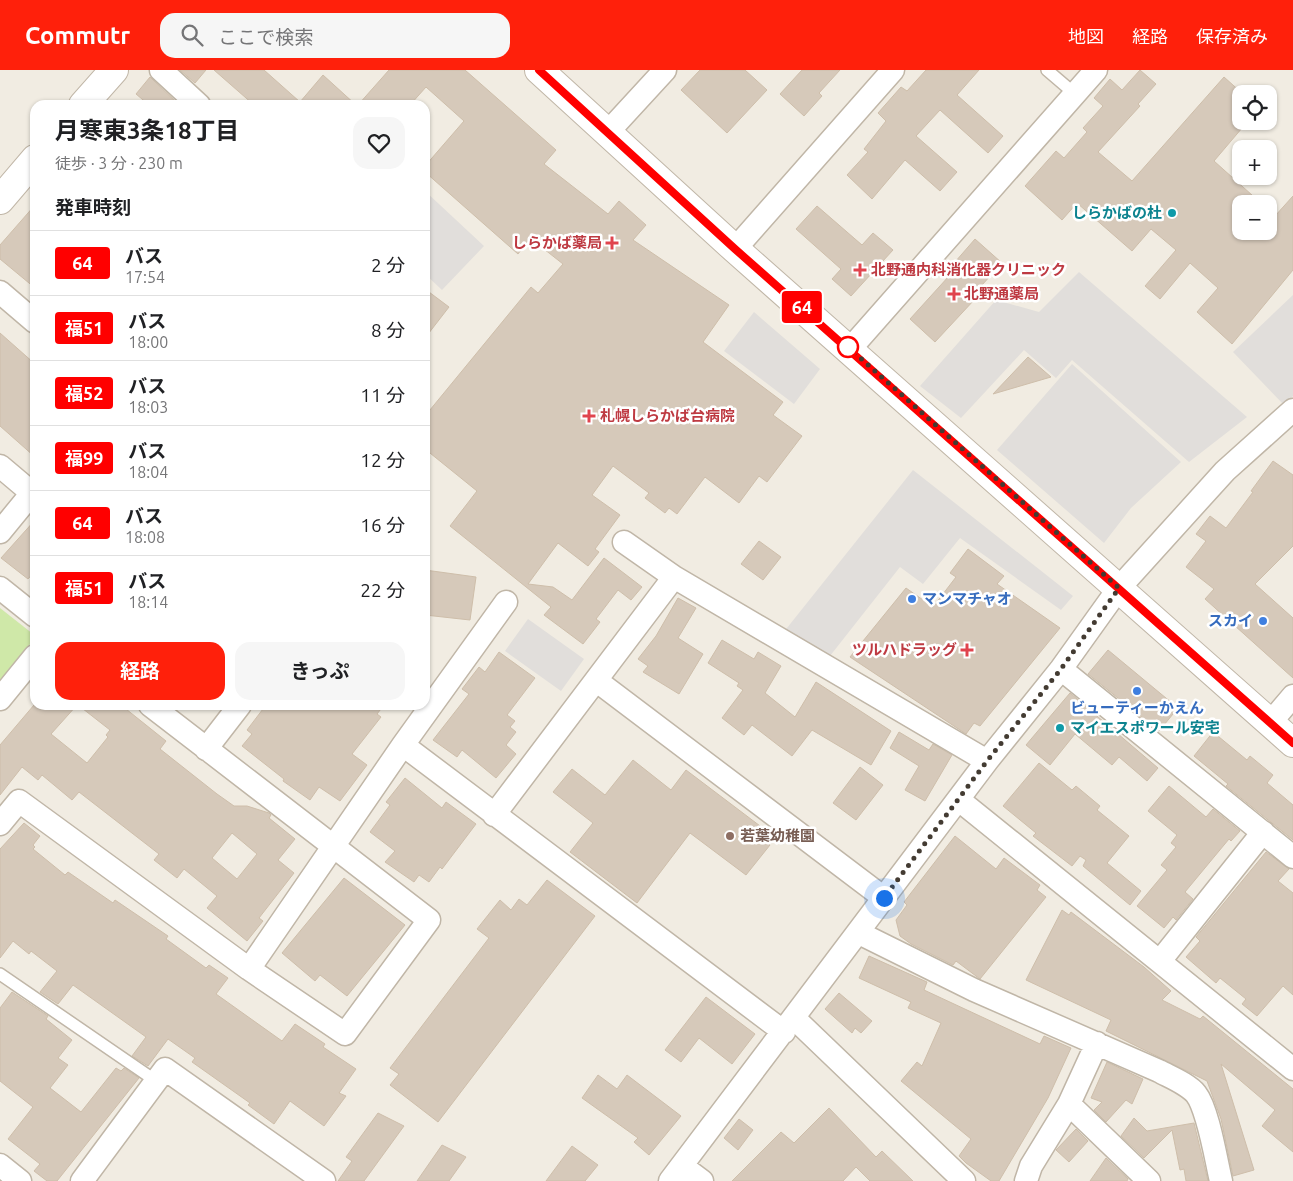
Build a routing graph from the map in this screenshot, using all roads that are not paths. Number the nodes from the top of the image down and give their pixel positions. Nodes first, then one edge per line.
1 (114, 70) edge
2 (161, 70) edge
3 (539, 70) edge
4 (665, 70) edge
5 (893, 70) edge
6 (1047, 70) edge
7 (1096, 70) edge
8 (1075, 94) junction
9 (87, 100) edge
10 (194, 100) edge
11 (608, 132) junction
12 (30, 172) edge
13 (0, 200) edge
14 (735, 249) junction
15 (0, 292) edge
16 (30, 318) edge
17 (850, 349) junction
18 (1293, 410) edge
19 (0, 466) edge
20 (30, 492) edge
21 (30, 496) edge
22 (0, 532) edge
23 (624, 542) dead end
24 (674, 576) junction
25 (0, 588) edge
26 (1119, 588) junction
27 (506, 602) dead end
28 (30, 612) edge
29 (30, 662) edge
30 (1061, 669) junction
31 (597, 681) junction
32 (1293, 696) edge
33 (0, 699) edge
34 (430, 708) edge
35 (156, 710) edge
36 (236, 710) edge
37 (428, 710) edge
38 (1270, 723) junction
39 (1293, 743) edge
40 (403, 745) junction
41 (206, 749) junction
42 (987, 761) junction
43 (959, 800) junction
44 (494, 815) junction
45 (0, 824) edge
46 (1263, 832) junction
47 (333, 846) junction
48 (1293, 857) edge
49 (884, 898) junction
50 (858, 932) junction
51 (1160, 961) junction
52 (249, 969) junction
53 (0, 974) edge
54 (789, 1025) junction
55 (1097, 1043) junction
56 (1293, 1069) edge
57 (156, 1082) junction
58 (1069, 1104) junction
59 (0, 1165) edge
60 (676, 1174) edge
61 (20, 1181) edge
62 (82, 1181) edge
63 (324, 1181) edge
64 (702, 1181) edge
65 (964, 1181) edge
66 (1026, 1181) edge
67 (1149, 1181) edge
68 (1221, 1181) edge

1 - 9 street
2 - 10 street
3 - 11 street
4 - 11 street
5 - 14 street
6 - 8 lane
7 - 8 street
8 - 17 street
11 - 14 street
12 - 13 street
14 - 17 street
15 - 16 street
17 - 26 street
18 - 26 street
19 - 20 street
21 - 22 street
23 - 24 street
24 - 31 street
24 - 42 street
25 - 28 street
26 - 30 street
26 - 38 street
27 - 34 street
29 - 33 street
30 - 42 street
30 - 46 street
31 - 44 street
31 - 49 street
32 - 38 street
35 - 41 street
36 - 41 street
37 - 40 street
38 - 39 street
40 - 44 street
40 - 47 street
41 - 47 street
42 - 43 street
43 - 49 street
43 - 51 street
44 - 54 street
45 - 52 street
46 - 48 street
46 - 51 street
47 - 52 street
47 - 52 street
49 - 50 street
50 - 54 street
50 - 55 street
51 - 56 street
53 - 57 lane
54 - 60 street
54 - 65 street
55 - 58 street
55 - 68 street
57 - 62 street
57 - 63 street
58 - 66 street
58 - 67 street
59 - 61 street
60 - 64 street

